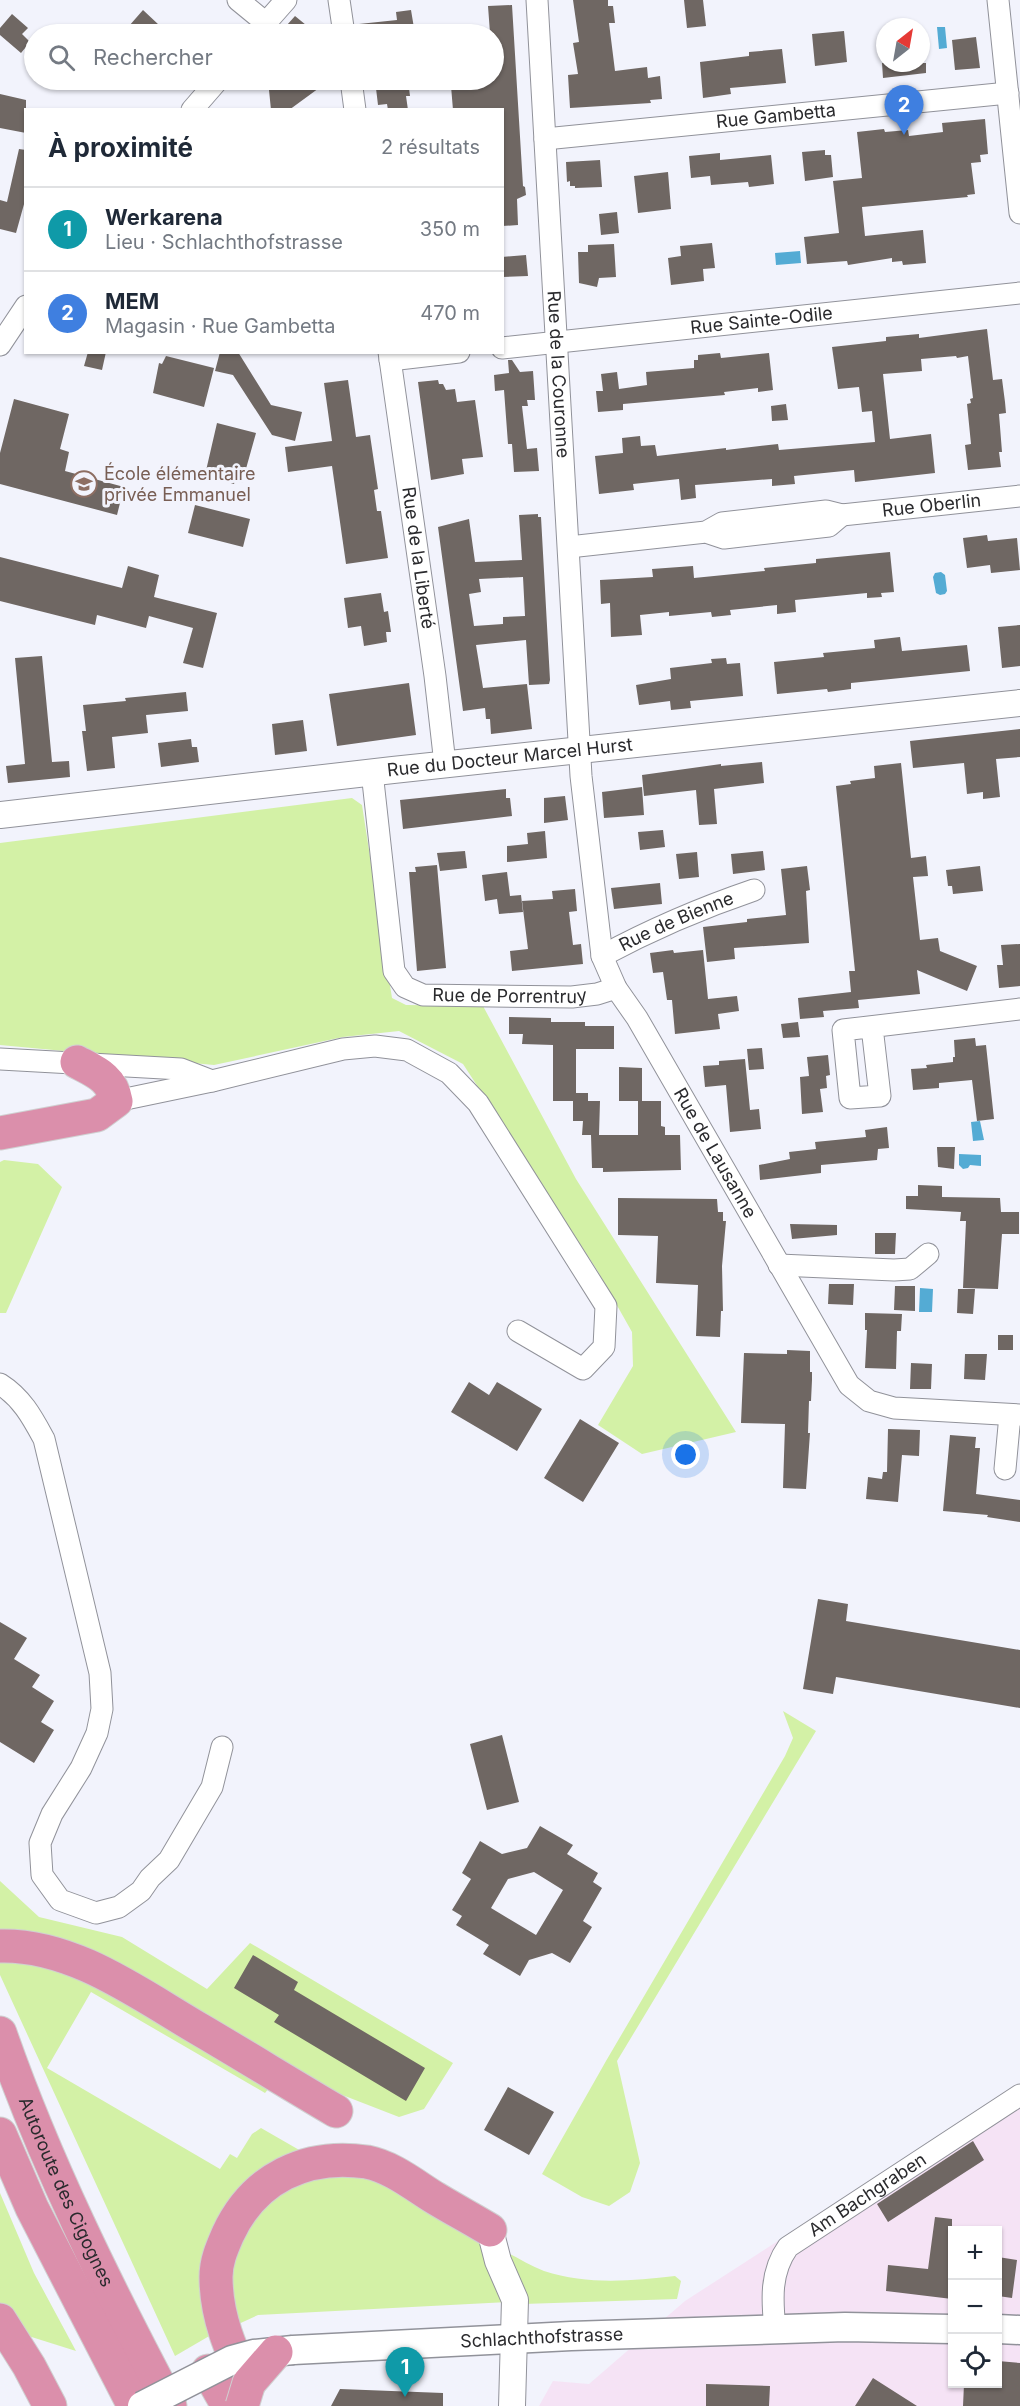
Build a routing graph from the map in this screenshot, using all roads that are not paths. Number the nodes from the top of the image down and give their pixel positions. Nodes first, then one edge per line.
1 (238, 0) edge
2 (286, 0) edge
3 (339, 0) edge
4 (537, 0) edge
5 (998, 0) edge
6 (257, 24) edge
7 (265, 24) edge
8 (343, 24) edge
9 (209, 90) edge
10 (352, 90) edge
11 (1008, 93) junction
12 (194, 108) edge
13 (355, 108) edge
14 (545, 139) junction
15 (1020, 213) edge
16 (1020, 293) edge
17 (24, 309) edge
18 (555, 342) junction
19 (0, 345) edge
20 (504, 348) edge
21 (424, 354) edge
22 (390, 356) edge
23 (1020, 496) edge
24 (569, 546) junction
25 (1020, 703) edge
26 (580, 749) junction
27 (445, 764) junction
28 (372, 772) junction
29 (0, 815) edge
30 (754, 890) dead end
31 (602, 956) junction
32 (616, 988) junction
33 (1020, 1010) edge
34 (872, 1027) dead end
35 (0, 1059) edge
36 (77, 1062) junction
37 (212, 1081) junction
38 (116, 1101) junction
39 (0, 1133) edge
40 (928, 1254) dead end
41 (779, 1264) junction
42 (518, 1331) dead end
43 (0, 1384) edge
44 (1015, 1415) edge
45 (1005, 1469) dead end
46 (222, 1746) dead end
47 (11, 1946) edge
48 (0, 2033) edge
49 (1020, 2095) edge
50 (336, 2111) dead end
51 (0, 2134) edge
52 (490, 2230) joint
53 (0, 2320) edge
54 (110, 2324) junction
55 (775, 2329) junction
56 (948, 2329) edge
57 (1002, 2329) edge
58 (1020, 2330) edge
59 (514, 2339) junction
60 (285, 2351) junction
61 (208, 2371) junction
62 (50, 2406) edge
63 (111, 2406) edge
64 (134, 2406) edge
65 (142, 2406) edge
66 (170, 2406) edge
67 (192, 2406) edge
68 (228, 2406) edge
69 (242, 2406) edge
70 (258, 2406) edge
71 (512, 2406) edge

1 - 6 street
2 - 7 street
3 - 8 street
4 - 14 street, Rue de la Couronne
5 - 11 street
9 - 12 street
10 - 13 street
11 - 14 street, Rue Gambetta
11 - 15 street
14 - 18 street, Rue de la Couronne
16 - 18 street, Rue Sainte-Odile
17 - 19 street
18 - 20 street, Rue Sainte-Odile
18 - 24 street, Rue de la Couronne
21 - 22 street
22 - 27 street, Rue de la Liberté
23 - 24 street, Rue Oberlin
24 - 26 street, Rue de la Couronne
25 - 26 street, Rue du Docteur Marcel Hurst
26 - 27 street, Rue du Docteur Marcel Hurst
26 - 31 street, Rue de Lausanne
27 - 28 street, Rue du Docteur Marcel Hurst
28 - 29 street, Rue du Docteur Marcel Hurst
28 - 32 street, Rue de Porrentruy
30 - 31 street, Rue de Bienne
31 - 32 street, Rue de Lausanne
32 - 41 street, Rue de Lausanne
33 - 34 street
35 - 36 street
36 - 37 street
36 - 38 highway
37 - 38 street
37 - 42 street
38 - 39 highway
40 - 41 street
41 - 44 street, Rue de Lausanne
43 - 46 street
44 - 45 street, Rue de Lausanne
47 - 50 highway
48 - 54 highway, Autoroute des Cigognes
49 - 55 street, Am Bachgraben
51 - 54 highway, Autoroute des Cigognes
52 - 59 street
52 - 70 highway
53 - 62 highway
54 - 63 highway
54 - 64 highway
54 - 66 highway
54 - 67 highway
55 - 56 main road, Schlachthofstrasse
55 - 59 main road, Schlachthofstrasse
57 - 58 main road
59 - 60 main road, Schlachthofstrasse
59 - 71 street
60 - 61 main road, Schlachthofstrasse, bridge
60 - 69 highway, bridge
61 - 65 main road, Schlachthofstrasse, bridge
61 - 68 highway

